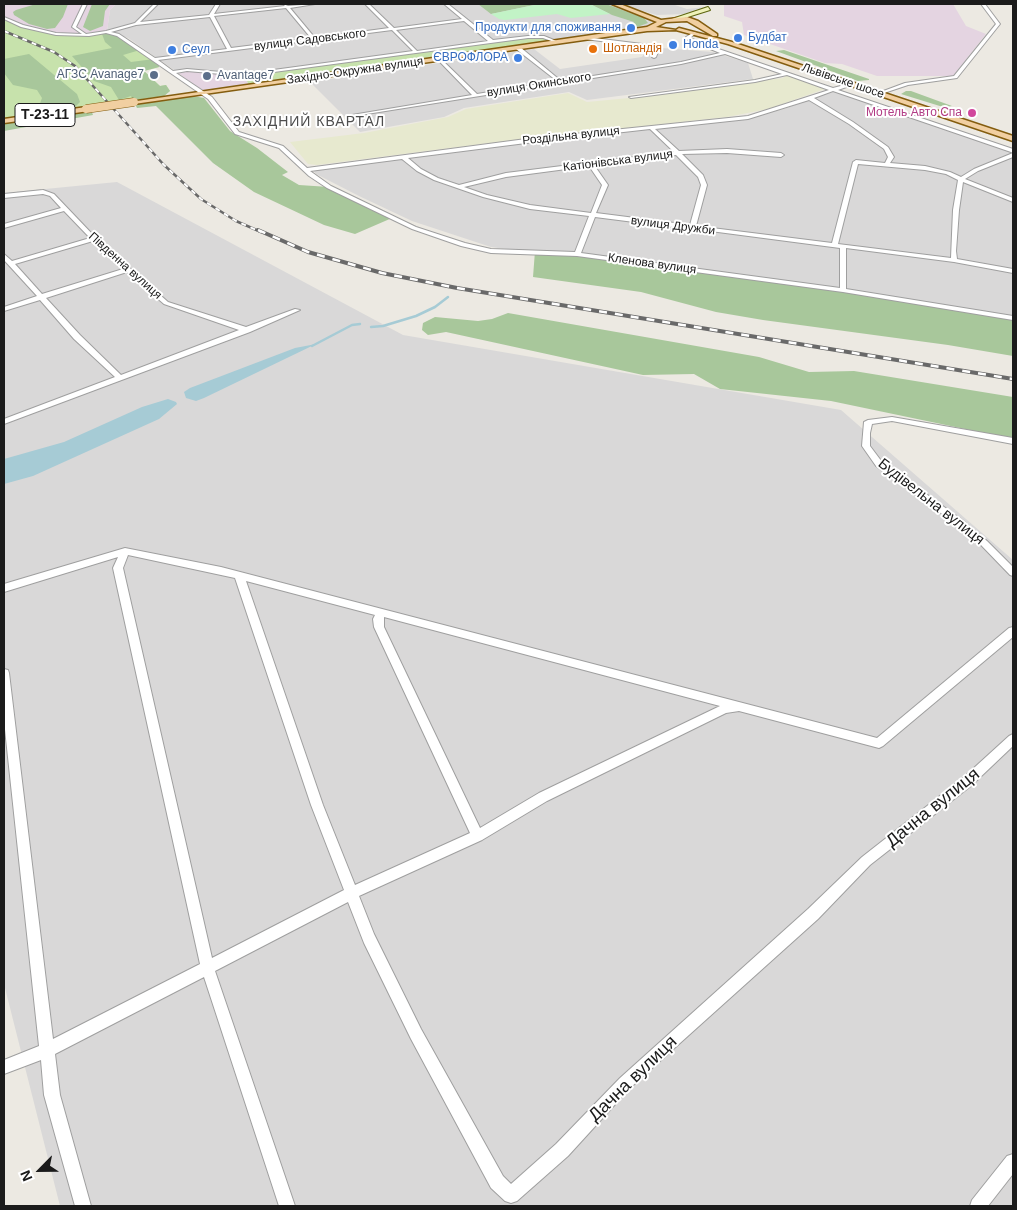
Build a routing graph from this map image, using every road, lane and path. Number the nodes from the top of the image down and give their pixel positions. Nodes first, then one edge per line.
1 (85, 4) edge
2 (156, 4) edge
3 (218, 4) edge
4 (313, 4) edge
5 (367, 4) edge
6 (446, 4) edge
7 (616, 4) edge
8 (983, 4) edge
9 (286, 5) edge
10 (708, 6) edge
11 (634, 10) junction
12 (211, 15) junction
13 (4, 18) edge
14 (673, 19) junction
15 (464, 20) junction
16 (661, 23) junction
17 (136, 24) junction
18 (699, 25) junction
19 (392, 29) junction
20 (647, 29) junction
21 (676, 30) junction
22 (106, 32) junction
23 (694, 33) junction
24 (90, 34) junction
25 (586, 38) junction
26 (314, 39) junction
27 (492, 42) junction
28 (557, 42) junction
29 (730, 43) junction
30 (518, 48) junction
31 (230, 50) junction
32 (416, 52) junction
33 (724, 53) junction
34 (654, 57) dead end
35 (156, 59) junction
36 (440, 59) junction
37 (174, 72) junction
38 (787, 74) junction
39 (558, 82) junction
40 (850, 84) junction
41 (832, 90) junction
42 (203, 93) junction
43 (880, 94) junction
44 (475, 95) junction
45 (631, 97) dead end
46 (810, 98) junction
47 (354, 115) dead end
48 (4, 121) edge
49 (960, 121) junction
50 (651, 127) junction
51 (944, 128) junction
52 (1013, 139) edge
53 (1013, 151) edge
54 (679, 153) junction
55 (780, 155) dead end
56 (1013, 156) edge
57 (403, 157) junction
58 (591, 164) junction
59 (886, 164) junction
60 (306, 170) junction
61 (961, 179) junction
62 (457, 187) junction
63 (4, 196) edge
64 (1013, 200) edge
65 (64, 209) junction
66 (591, 215) junction
67 (4, 226) edge
68 (692, 229) junction
69 (94, 239) junction
70 (839, 246) junction
71 (577, 254) junction
72 (4, 256) edge
73 (953, 256) junction
74 (10, 263) junction
75 (129, 270) junction
76 (1013, 271) edge
77 (843, 290) junction
78 (41, 298) junction
79 (4, 309) edge
80 (297, 310) dead end
81 (1013, 318) edge
82 (247, 330) junction
83 (120, 378) junction
84 (4, 422) edge
85 (1013, 442) edge
86 (125, 551) junction
87 (1013, 573) edge
88 (239, 576) junction
89 (4, 588) edge
90 (381, 613) junction
91 (1013, 631) edge
92 (4, 673) edge
93 (741, 708) junction
94 (1013, 740) edge
95 (478, 836) junction
96 (350, 894) junction
97 (208, 969) junction
98 (47, 1050) junction
99 (4, 1067) edge
100 (1013, 1162) edge
101 (83, 1206) edge
102 (287, 1206) edge
103 (978, 1206) edge

1 - 24 street
2 - 17 street
3 - 12 street
4 - 9 street
5 - 19 street
6 - 15 street
7 - 11 main road
8 - 43 street
9 - 12 street
9 - 26 street
10 - 14 main road, Т-23-11
10 - 18 main road, Т-23-11
11 - 14 main road
11 - 16 main road
12 - 17 street
12 - 31 street
13 - 24 street
14 - 16 main road, Т-23-11
14 - 18 main road, Львівське шосе
15 - 19 street, вулиця Садовського
15 - 27 street
16 - 20 main road, Західно-Окружна вулиця / Т-23-11
16 - 21 main road
17 - 22 street
18 - 21 main road, Т-23-11
18 - 29 main road, Львівське шосе
19 - 26 street, вулиця Садовського
19 - 32 street
20 - 21 main road, Західно-Окружна вулиця / Т-23-11
20 - 25 main road, Західно-Окружна вулиця / Т-23-11
21 - 23 main road, Львівське шосе
22 - 24 street
22 - 35 street, Кленова вулиця
23 - 29 main road, Львівське шосе
23 - 33 street
25 - 28 main road, Західно-Окружна вулиця / Т-23-11
25 - 34 street
26 - 31 street, вулиця Садовського
27 - 28 street
27 - 32 street
28 - 30 main road, Західно-Окружна вулиця / Т-23-11
29 - 40 main road, Львівське шосе
30 - 36 main road, Західно-Окружна вулиця / Т-23-11
30 - 39 street
31 - 35 street, вулиця Садовського
32 - 37 street
33 - 38 street
33 - 39 street, вулиця Окинського
35 - 37 street, Кленова вулиця
36 - 42 main road, Західно-Окружна вулиця / Т-23-11
36 - 44 street
37 - 42 street, Кленова вулиця
38 - 41 street
38 - 45 street
39 - 44 street, вулиця Окинського
40 - 41 street, Роздільна вулиця
40 - 43 main road, Львівське шосе
41 - 46 street, Роздільна вулиця
41 - 51 street
42 - 48 main road, Західно-Окружна вулиця / Т-23-11, bridge
42 - 60 street, Кленова вулиця
43 - 49 main road, Львівське шосе
44 - 47 street, вулиця Окинського
46 - 50 street, Роздільна вулиця
46 - 59 street
49 - 51 street
49 - 52 main road, Львівське шосе
50 - 54 street
50 - 57 street, Роздільна вулиця
51 - 53 street
54 - 55 street, Катіонівська вулиця
54 - 58 street, Катіонівська вулиця
54 - 68 street
56 - 61 street
57 - 60 street, Роздільна вулиця
57 - 62 street, вулиця Дружби
58 - 62 street, Катіонівська вулиця
58 - 66 street
59 - 61 street
59 - 70 street
60 - 71 street, Кленова вулиця
61 - 64 street
61 - 73 street
62 - 66 street, вулиця Дружби
63 - 65 street, Південна вулиця
65 - 67 street
65 - 69 street, Південна вулиця
66 - 68 street, вулиця Дружби
66 - 71 street
68 - 70 street, вулиця Дружби
69 - 74 street
69 - 75 street, Південна вулиця
70 - 73 street, вулиця Дружби
70 - 77 street
71 - 77 street, Кленова вулиця
72 - 74 street
73 - 76 street, вулиця Дружби
74 - 78 street
75 - 78 street
75 - 82 street, Південна вулиця
77 - 81 street, Кленова вулиця
78 - 79 street
78 - 83 street
80 - 82 street
82 - 83 street
83 - 84 street
85 - 87 street, Будівельна вулиця
86 - 88 street
86 - 89 street
86 - 97 street
88 - 90 street
88 - 96 street
90 - 93 street
90 - 95 street
91 - 93 street
92 - 98 street
93 - 95 street
94 - 96 street, Дачна вулиця
95 - 96 street
96 - 97 street
97 - 98 street
97 - 102 street
98 - 99 street
98 - 101 street
100 - 103 street

